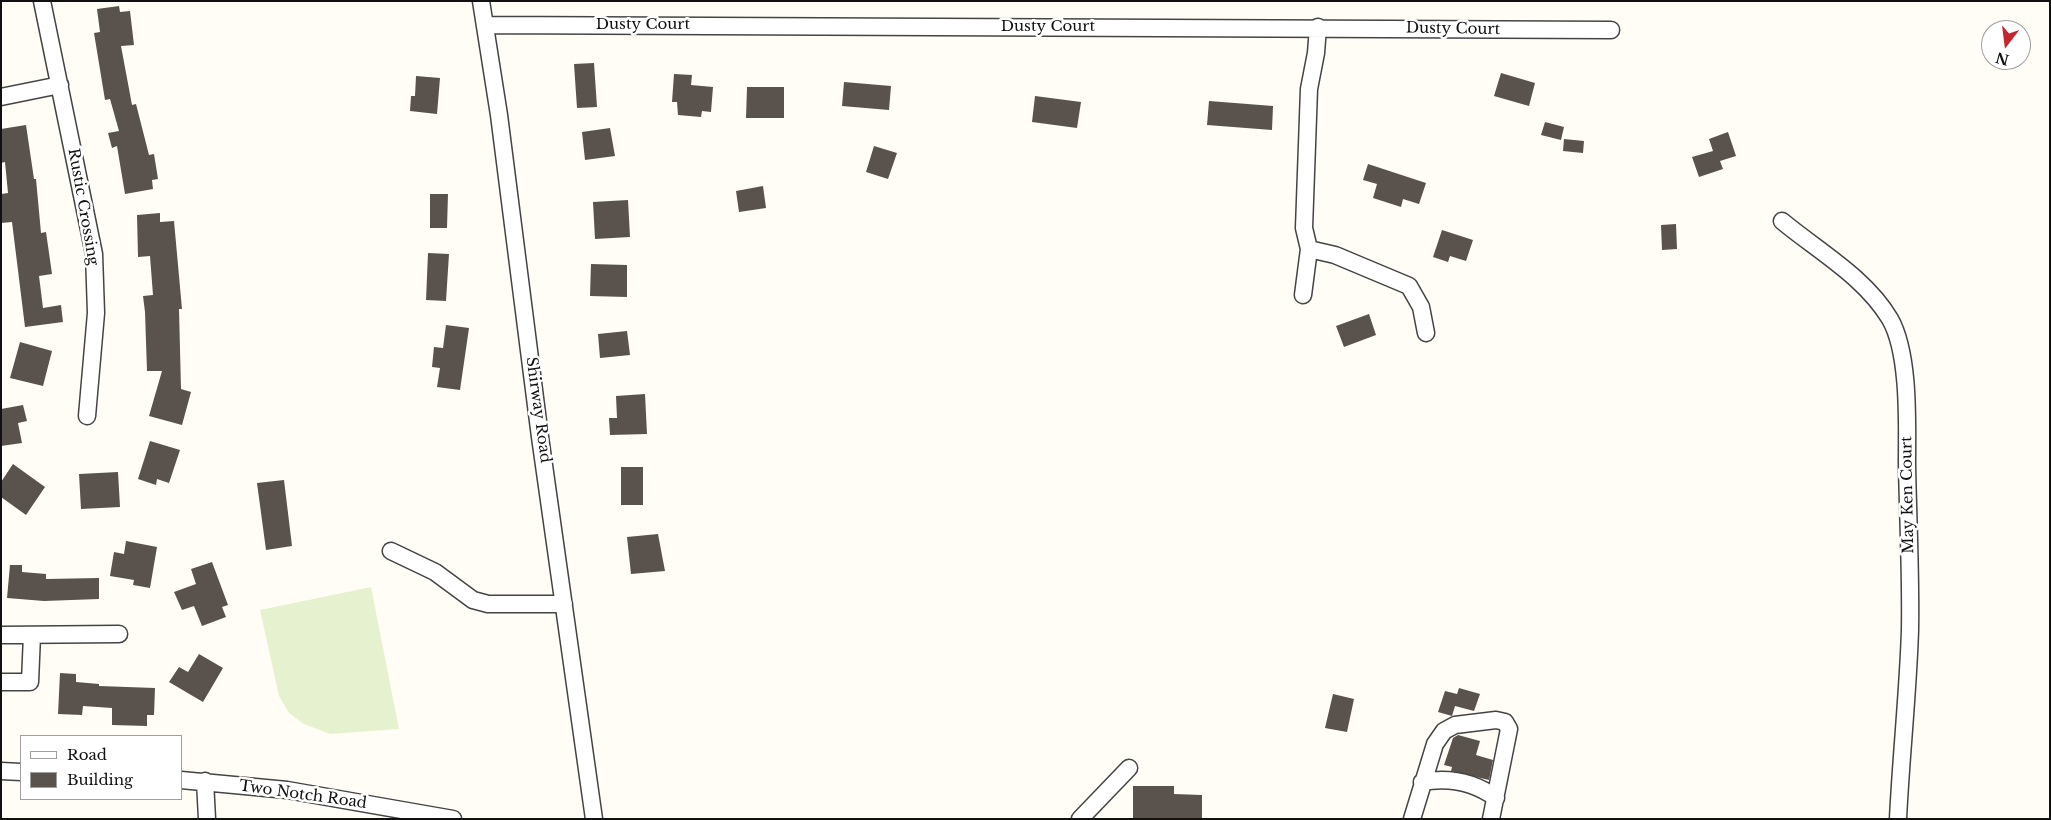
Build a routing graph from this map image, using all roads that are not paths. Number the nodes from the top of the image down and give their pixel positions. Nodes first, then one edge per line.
1 (42, 1) edge
2 (481, 1) edge
3 (485, 25) junction
4 (1318, 27) junction
5 (1611, 30) dead end
6 (60, 85) junction
7 (1, 97) edge
8 (1782, 221) dead end
9 (1309, 249) junction
10 (1303, 295) dead end
11 (1426, 334) dead end
12 (87, 416) dead end
13 (391, 551) dead end
14 (564, 604) junction
15 (119, 634) dead end
16 (1, 635) edge
17 (32, 635) junction
18 (1, 682) edge
19 (1129, 768) dead end
20 (1, 771) edge
21 (20, 772) edge
22 (182, 780) edge
23 (205, 781) junction
24 (1422, 782) junction
25 (1496, 798) junction
26 (402, 814) edge
27 (207, 819) edge
28 (453, 819) edge
29 (594, 819) edge
30 (1080, 819) edge
31 (1412, 819) edge
32 (1491, 819) edge
33 (1898, 819) edge

1 - 6 street, Rustic Crossing
2 - 3 street, Shirway Road
3 - 4 street, Dusty Court
3 - 14 street, Shirway Road
4 - 5 street, Dusty Court
4 - 9 street
6 - 7 street
6 - 12 street, Rustic Crossing
8 - 33 street, May Ken Court
9 - 10 street
9 - 11 street
13 - 14 street
14 - 29 street, Shirway Road
15 - 17 street
16 - 17 street
17 - 18 street
19 - 30 street
20 - 21 street
22 - 23 street, Two Notch Road
23 - 26 street, Two Notch Road
23 - 27 street
24 - 25 street
24 - 25 street
24 - 31 street
25 - 32 street
26 - 28 street, Two Notch Road

